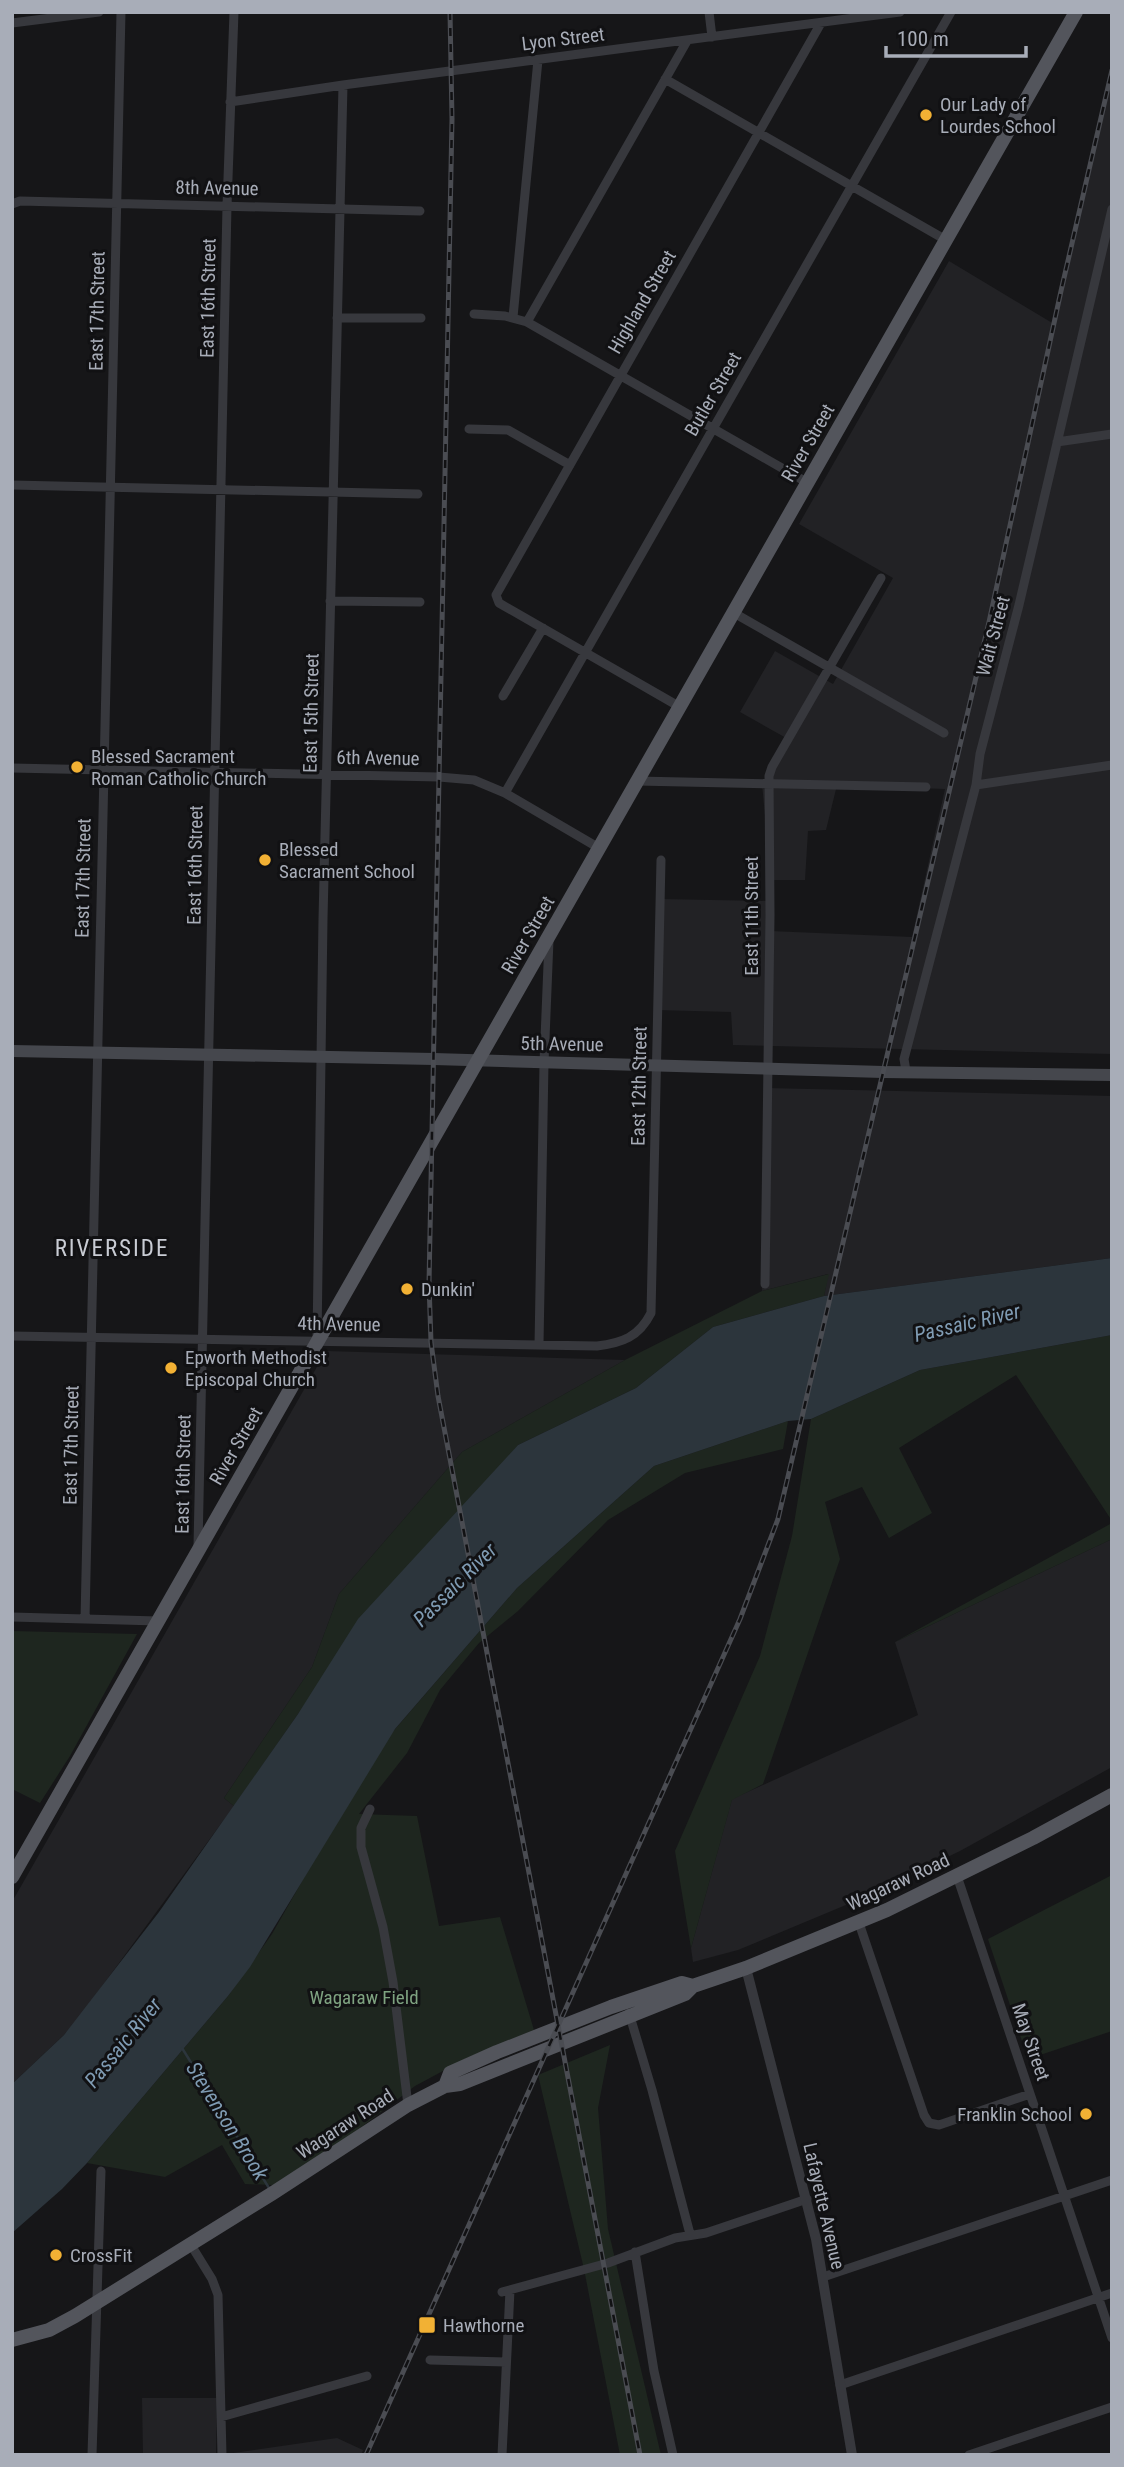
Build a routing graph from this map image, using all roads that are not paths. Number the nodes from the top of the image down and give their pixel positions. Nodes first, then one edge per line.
1 (99, 12) edge
2 (121, 12) edge
3 (234, 12) edge
4 (709, 12) edge
5 (900, 12) edge
6 (951, 12) edge
7 (1076, 12) edge
8 (12, 23) edge
9 (821, 23) junction
10 (712, 37) junction
11 (687, 41) junction
12 (538, 60) junction
13 (665, 79) junction
14 (343, 85) junction
15 (230, 102) junction
16 (758, 132) junction
17 (852, 186) junction
18 (116, 203) junction
19 (12, 204) edge
20 (228, 206) junction
21 (340, 209) junction
22 (1112, 209) edge
23 (420, 211) dead end
24 (946, 240) junction
25 (474, 314) dead end
26 (513, 317) junction
27 (337, 318) junction
28 (421, 318) dead end
29 (527, 322) junction
30 (620, 375) junction
31 (469, 429) dead end
32 (713, 429) junction
33 (1112, 434) edge
34 (1057, 442) junction
35 (570, 465) junction
36 (808, 483) junction
37 (12, 485) edge
38 (110, 487) junction
39 (222, 490) junction
40 (332, 492) junction
41 (418, 494) dead end
42 (881, 578) dead end
43 (330, 601) junction
44 (419, 602) dead end
45 (734, 613) junction
46 (543, 628) junction
47 (585, 653) junction
48 (829, 667) junction
49 (503, 696) dead end
50 (680, 707) junction
51 (944, 733) dead end
52 (1112, 765) edge
53 (12, 768) edge
54 (103, 770) junction
55 (215, 772) junction
56 (327, 775) junction
57 (638, 781) junction
58 (769, 785) junction
59 (976, 785) junction
60 (926, 787) dead end
61 (505, 793) junction
62 (599, 848) junction
63 (662, 860) dead end
64 (549, 936) junction
65 (12, 1051) edge
66 (97, 1053) junction
67 (209, 1055) junction
68 (321, 1058) junction
69 (477, 1062) junction
70 (544, 1063) junction
71 (657, 1065) junction
72 (767, 1068) junction
73 (906, 1071) junction
74 (1112, 1075) edge
75 (765, 1284) dead end
76 (650, 1313) joint
77 (12, 1335) edge
78 (91, 1337) junction
79 (203, 1339) junction
80 (318, 1341) junction
81 (538, 1345) junction
82 (198, 1551) junction
83 (12, 1617) edge
84 (85, 1619) junction
85 (158, 1621) junction
86 (1112, 1795) edge
87 (370, 1809) dead end
88 (957, 1876) junction
89 (12, 1877) edge
90 (859, 1923) junction
91 (746, 1968) junction
92 (627, 2008) junction
93 (1030, 2094) junction
94 (408, 2105) junction
95 (101, 2171) dead end
96 (1112, 2180) edge
97 (1064, 2196) junction
98 (807, 2199) junction
99 (690, 2234) junction
100 (191, 2245) junction
101 (635, 2252) junction
102 (823, 2277) junction
103 (1112, 2294) edge
104 (1098, 2298) junction
105 (97, 2303) junction
106 (1112, 2338) edge
107 (12, 2340) edge
108 (430, 2360) dead end
109 (506, 2362) junction
110 (367, 2376) dead end
111 (840, 2385) junction
112 (1112, 2407) edge
113 (221, 2417) junction
114 (92, 2455) edge
115 (222, 2455) edge
116 (502, 2455) edge
117 (673, 2455) edge
118 (852, 2455) edge
119 (969, 2455) edge

1 - 8 street
2 - 18 street, East 17th Street
3 - 15 street, East 16th Street
4 - 10 street
5 - 9 street, Lyon Street
6 - 17 street, Butler Street
7 - 24 main road, River Street
9 - 10 street, Lyon Street
9 - 16 street, Highland Street
10 - 11 street, Lyon Street
11 - 12 street, Lyon Street
11 - 13 street
12 - 14 street, Lyon Street
12 - 26 street
13 - 16 street
13 - 29 street
14 - 15 street, Lyon Street
14 - 21 street, East 15th Street
15 - 20 street, East 16th Street
16 - 17 street
16 - 30 street, Highland Street
17 - 24 street
17 - 32 street, Butler Street
18 - 19 street, 8th Avenue
18 - 20 street, 8th Avenue
18 - 38 street, East 17th Street
20 - 21 street, 8th Avenue
20 - 39 street, East 16th Street
21 - 23 street, 8th Avenue
21 - 27 street, East 15th Street
22 - 34 street, Wait Street
24 - 36 main road, River Street
25 - 26 street
26 - 29 street
27 - 28 street
27 - 40 street, East 15th Street
29 - 30 street
30 - 32 street
30 - 35 street, Highland Street
31 - 35 street
32 - 36 street
32 - 47 street, Butler Street
33 - 34 street
34 - 59 street, Wait Street
35 - 46 street, Highland Street
36 - 45 main road, River Street
37 - 38 street
38 - 39 street
38 - 54 street, East 17th Street
39 - 40 street
39 - 55 street, East 16th Street
40 - 41 street
40 - 43 street, East 15th Street
42 - 48 street, East 11th Street
43 - 44 street
43 - 56 street, East 15th Street
45 - 48 street
45 - 50 main road, River Street
46 - 47 street
46 - 49 street
47 - 50 street
47 - 61 street, Butler Street
48 - 51 street
48 - 58 street, East 11th Street
50 - 57 main road, River Street
52 - 59 street
53 - 54 street, 6th Avenue
54 - 55 street, 6th Avenue
54 - 66 street, East 17th Street
55 - 56 street, 6th Avenue
55 - 67 street, East 16th Street
56 - 61 street, 6th Avenue
56 - 68 street, East 15th Street
57 - 58 street
57 - 62 main road, River Street
58 - 60 street
58 - 72 street, East 11th Street
59 - 73 street, Wait Street
61 - 62 street, 6th Avenue
62 - 64 main road, River Street
63 - 71 street, East 12th Street
64 - 69 main road, River Street
64 - 70 street
65 - 66 main road, 5th Avenue
66 - 67 main road, 5th Avenue
66 - 78 street, East 17th Street
67 - 68 main road, 5th Avenue
67 - 79 street, East 16th Street
68 - 69 main road, 5th Avenue
68 - 80 street, East 15th Street
69 - 70 main road, 5th Avenue
69 - 80 main road, River Street
70 - 71 main road, 5th Avenue
70 - 81 street
71 - 72 main road, 5th Avenue
71 - 76 street, East 12th Street
72 - 73 main road, 5th Avenue
72 - 75 street, East 11th Street
73 - 74 main road, 5th Avenue
76 - 81 street, 4th Avenue
77 - 78 street, 4th Avenue
78 - 79 street, 4th Avenue
78 - 84 street, East 17th Street
79 - 80 street, 4th Avenue
79 - 82 street, East 16th Street
80 - 81 street, 4th Avenue
80 - 82 main road, River Street
82 - 85 main road, River Street
83 - 84 street
84 - 85 street
85 - 89 main road, River Street
86 - 88 main road, Wagaraw Road
87 - 94 street
88 - 90 main road, Wagaraw Road
88 - 93 street, May Street
90 - 91 main road, Wagaraw Road
90 - 93 street
91 - 92 main road, Wagaraw Road
91 - 98 street, Lafayette Avenue
92 - 94 main road, Wagaraw Road
92 - 99 street
93 - 97 street, May Street
94 - 100 main road, Wagaraw Road
95 - 105 street
96 - 97 street
97 - 102 street
97 - 104 street, May Street
98 - 99 street
98 - 102 street, Lafayette Avenue
99 - 101 street
100 - 105 main road, Wagaraw Road
100 - 113 street
101 - 109 street
101 - 117 street
102 - 111 street, Lafayette Avenue
103 - 104 street
104 - 106 street, May Street
104 - 111 street
105 - 107 main road, Wagaraw Road
105 - 114 street
108 - 109 street
109 - 116 street
110 - 113 street
111 - 118 street, Lafayette Avenue
112 - 119 street
113 - 115 street

